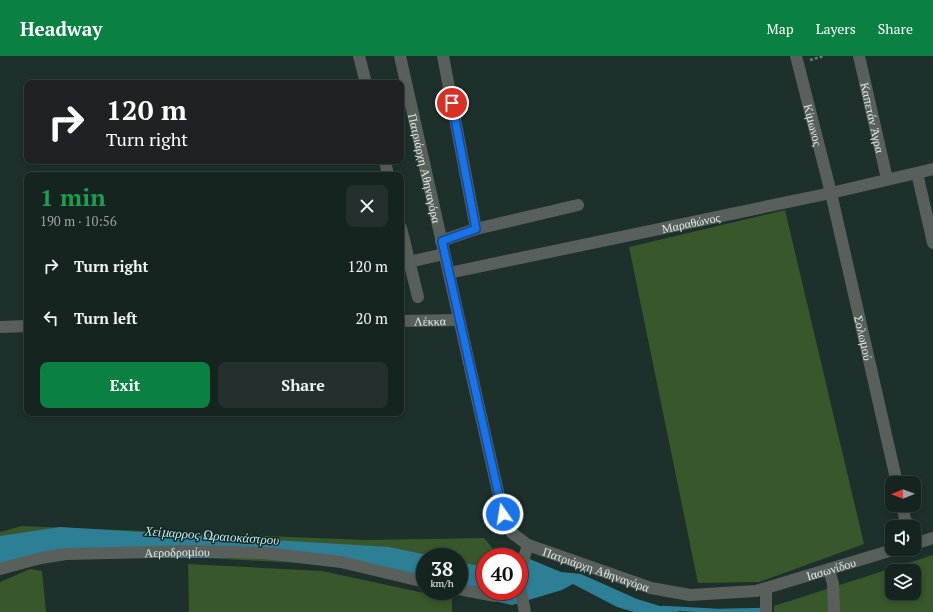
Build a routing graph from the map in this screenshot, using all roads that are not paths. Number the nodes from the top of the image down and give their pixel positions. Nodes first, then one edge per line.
1 (359, 56) edge
2 (400, 56) edge
3 (443, 56) edge
4 (796, 56) edge
5 (859, 56) edge
6 (365, 80) edge
7 (933, 169) edge
8 (918, 173) junction
9 (886, 179) junction
10 (831, 193) junction
11 (578, 205) dead end
12 (476, 229) junction
13 (404, 241) edge
14 (442, 241) junction
15 (933, 243) edge
16 (444, 254) junction
17 (409, 262) junction
18 (449, 273) junction
19 (418, 297) dead end
20 (459, 320) junction
21 (404, 321) edge
22 (24, 326) edge
23 (0, 327) edge
24 (895, 476) edge
25 (933, 538) edge
26 (921, 542) edge
27 (528, 545) junction
28 (527, 548) edge
29 (885, 552) edge
30 (0, 569) edge
31 (829, 569) junction
32 (416, 580) edge
33 (766, 589) junction
34 (523, 600) edge
35 (525, 612) edge
36 (766, 612) edge
37 (834, 612) edge

1 - 6 street
2 - 14 street, Πατριάρχη Αθηναγόρα
3 - 12 street
4 - 10 street, Κίμωνος
5 - 9 street, Καπετάν Άγρα
7 - 8 street, Μαραθώνος
8 - 9 street, Μαραθώνος
8 - 15 street
9 - 10 street, Μαραθώνος
10 - 18 street, Μαραθώνος
10 - 24 street, Σολωμού
11 - 12 street
12 - 14 street
13 - 17 street
14 - 16 street, Πατριάρχη Αθηναγόρα
16 - 17 street
16 - 18 street, Πατριάρχη Αθηναγόρα
17 - 19 street
18 - 20 street, Πατριάρχη Αθηναγόρα
20 - 21 street, Λέκκα
20 - 27 street, Πατριάρχη Αθηναγόρα
22 - 23 street
25 - 26 street
27 - 28 street
27 - 33 street, Πατριάρχη Αθηναγόρα
29 - 31 street, Ιασωνίδου
30 - 32 street, Αεροδρομίου
31 - 33 street, Ιασωνίδου
31 - 37 street
33 - 36 street
34 - 35 street

